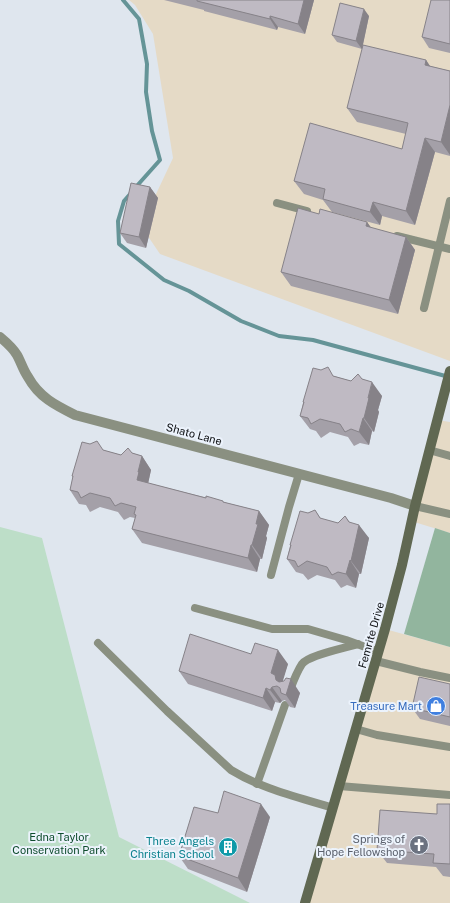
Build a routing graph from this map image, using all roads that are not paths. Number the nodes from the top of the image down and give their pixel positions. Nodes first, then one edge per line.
1 (450, 201) edge
2 (277, 203) dead end
3 (314, 213) edge
4 (387, 233) edge
5 (439, 246) junction
6 (450, 249) edge
7 (424, 308) dead end
8 (0, 337) edge
9 (450, 371) edge
10 (429, 450) junction
11 (450, 456) edge
12 (299, 474) junction
13 (415, 506) junction
14 (450, 514) edge
15 (271, 575) dead end
16 (195, 608) dead end
17 (98, 643) dead end
18 (358, 644) junction
19 (377, 656) junction
20 (450, 678) edge
21 (290, 690) edge
22 (285, 705) edge
23 (356, 729) junction
24 (450, 747) edge
25 (257, 784) junction
26 (340, 786) junction
27 (450, 795) edge
28 (333, 808) junction
29 (305, 903) edge

1 - 5 lane
2 - 3 lane
4 - 5 lane
5 - 6 lane
5 - 7 lane
8 - 12 street, Shato Lane
9 - 10 street, Femrite Drive
10 - 11 lane
10 - 13 street, Femrite Drive
12 - 13 street, Shato Lane
12 - 15 lane
13 - 14 lane
13 - 19 street, Femrite Drive
16 - 18 lane
17 - 25 lane
18 - 19 lane
18 - 21 lane
19 - 20 lane
19 - 23 street, Femrite Drive
22 - 25 lane
23 - 24 lane
23 - 26 street, Femrite Drive
25 - 28 lane
26 - 27 lane
26 - 28 street, Femrite Drive
28 - 29 street, Femrite Drive

